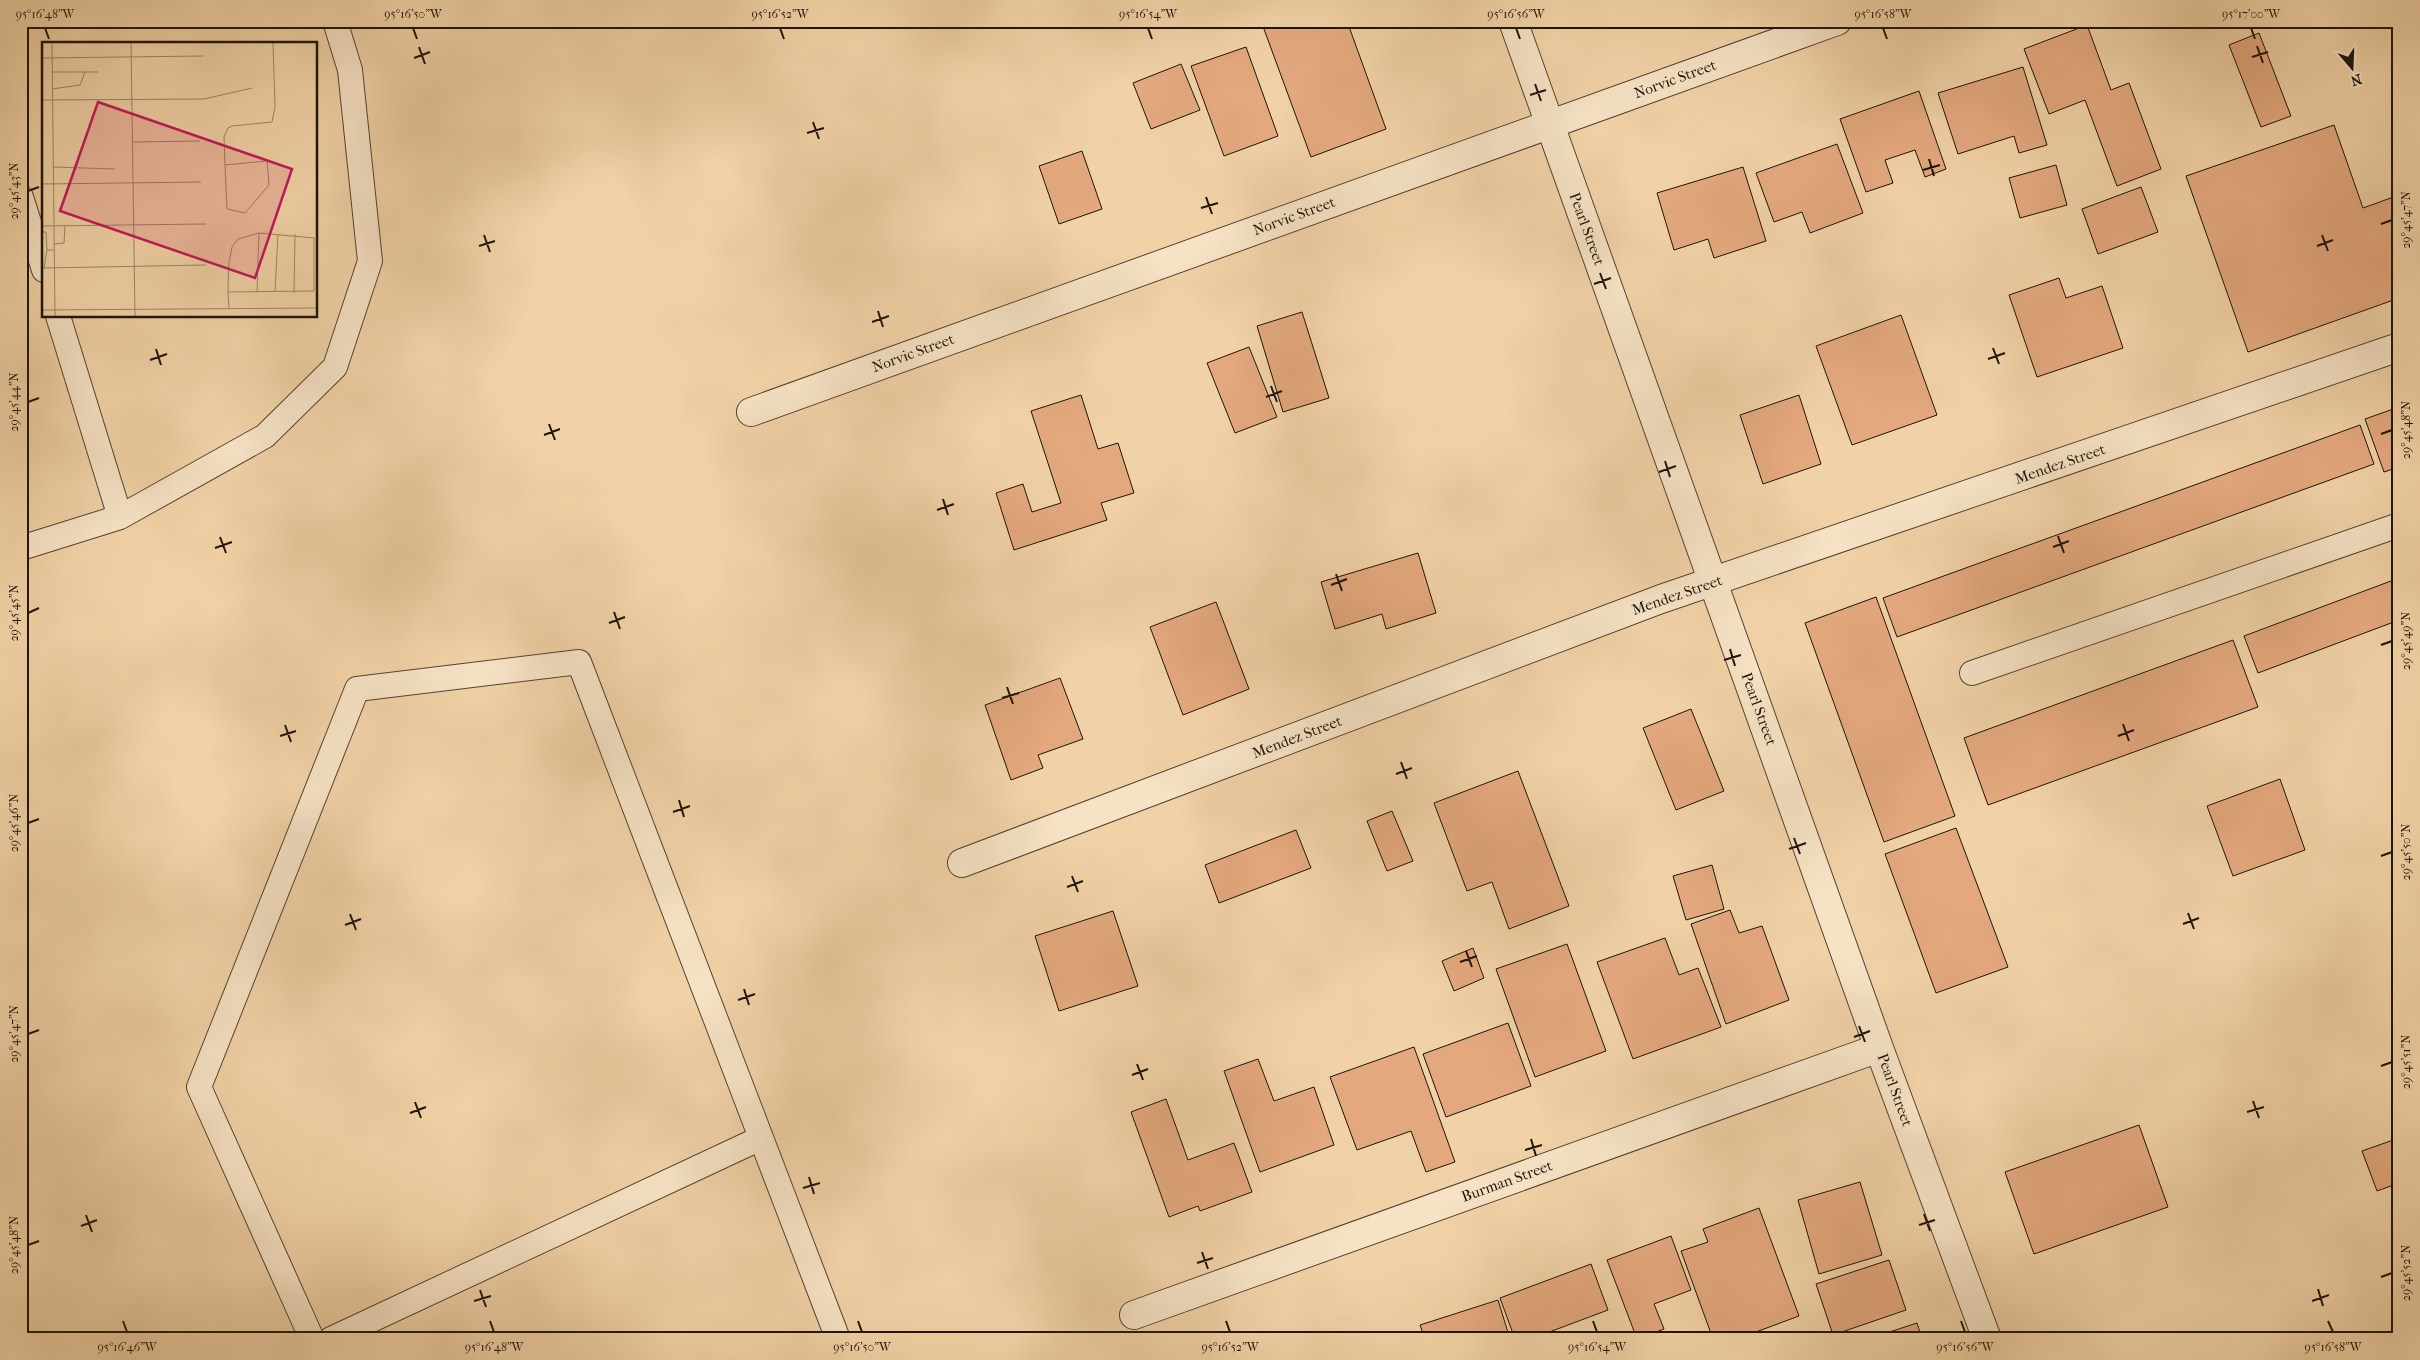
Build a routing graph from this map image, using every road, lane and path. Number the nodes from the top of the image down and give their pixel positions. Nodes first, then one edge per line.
1 (335, 21) edge
2 (1513, 21) edge
3 (1837, 21) edge
4 (1549, 124) junction
5 (21, 197) edge
6 (42, 264) edge
7 (59, 318) edge
8 (2399, 347) edge
9 (751, 412) dead end
10 (120, 517) junction
11 (2399, 525) edge
12 (21, 548) edge
13 (1714, 582) junction
14 (1972, 673) dead end
15 (962, 863) dead end
16 (1879, 1048) junction
17 (761, 1138) junction
18 (1134, 1315) dead end
19 (312, 1339) edge
20 (331, 1339) edge
21 (838, 1339) edge
22 (1987, 1339) edge

1 - 10 lane
2 - 4 street, Pearl Street
3 - 4 street, Norvic Street
4 - 9 street, Norvic Street
4 - 13 street, Pearl Street
5 - 6 lane
7 - 10 lane
8 - 13 street, Mendez Street
10 - 12 lane
11 - 14 lane
13 - 15 street, Mendez Street
13 - 16 street, Pearl Street
16 - 18 street, Burman Street
16 - 22 street, Pearl Street
17 - 19 lane
17 - 20 lane
17 - 21 lane

